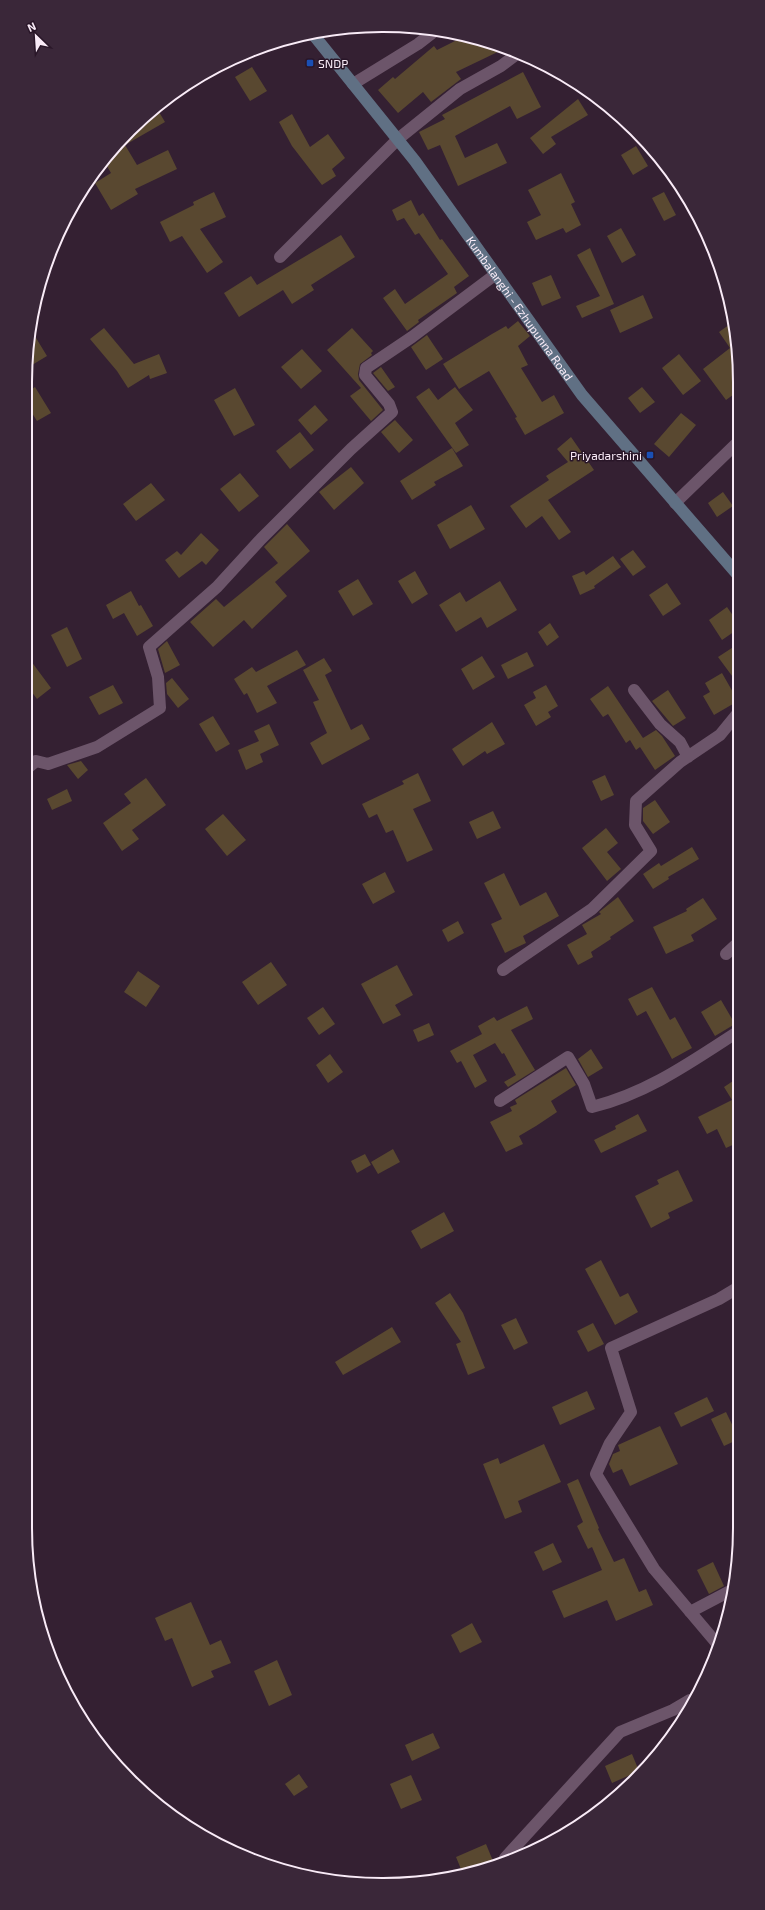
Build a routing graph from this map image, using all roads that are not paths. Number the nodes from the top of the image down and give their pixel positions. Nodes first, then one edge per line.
1 (429, 35) edge
2 (316, 39) edge
3 (513, 57) edge
4 (353, 84) junction
5 (398, 139) junction
6 (280, 257) dead end
7 (496, 274) junction
8 (733, 447) edge
9 (675, 503) junction
10 (733, 570) edge
11 (634, 690) dead end
12 (733, 719) edge
13 (688, 757) junction
14 (32, 764) edge
15 (733, 948) edge
16 (726, 954) dead end
17 (503, 970) dead end
18 (733, 1035) edge
19 (500, 1101) dead end
20 (733, 1291) edge
21 (727, 1592) edge
22 (690, 1612) junction
23 (714, 1640) edge
24 (687, 1702) edge
25 (509, 1854) edge

1 - 4 street
2 - 4 main road, Kumbalanghi - Ezhupunna Road
3 - 5 street
4 - 5 main road, Kumbalanghi - Ezhupunna Road
5 - 6 street
5 - 7 main road, Kumbalanghi - Ezhupunna Road
7 - 9 main road, Kumbalanghi - Ezhupunna Road
7 - 14 street
8 - 9 street
9 - 10 main road, Kumbalanghi - Ezhupunna Road
11 - 13 street
12 - 13 street
13 - 17 street
15 - 16 street
18 - 19 street
20 - 22 street
21 - 22 street
22 - 23 street
24 - 25 street

